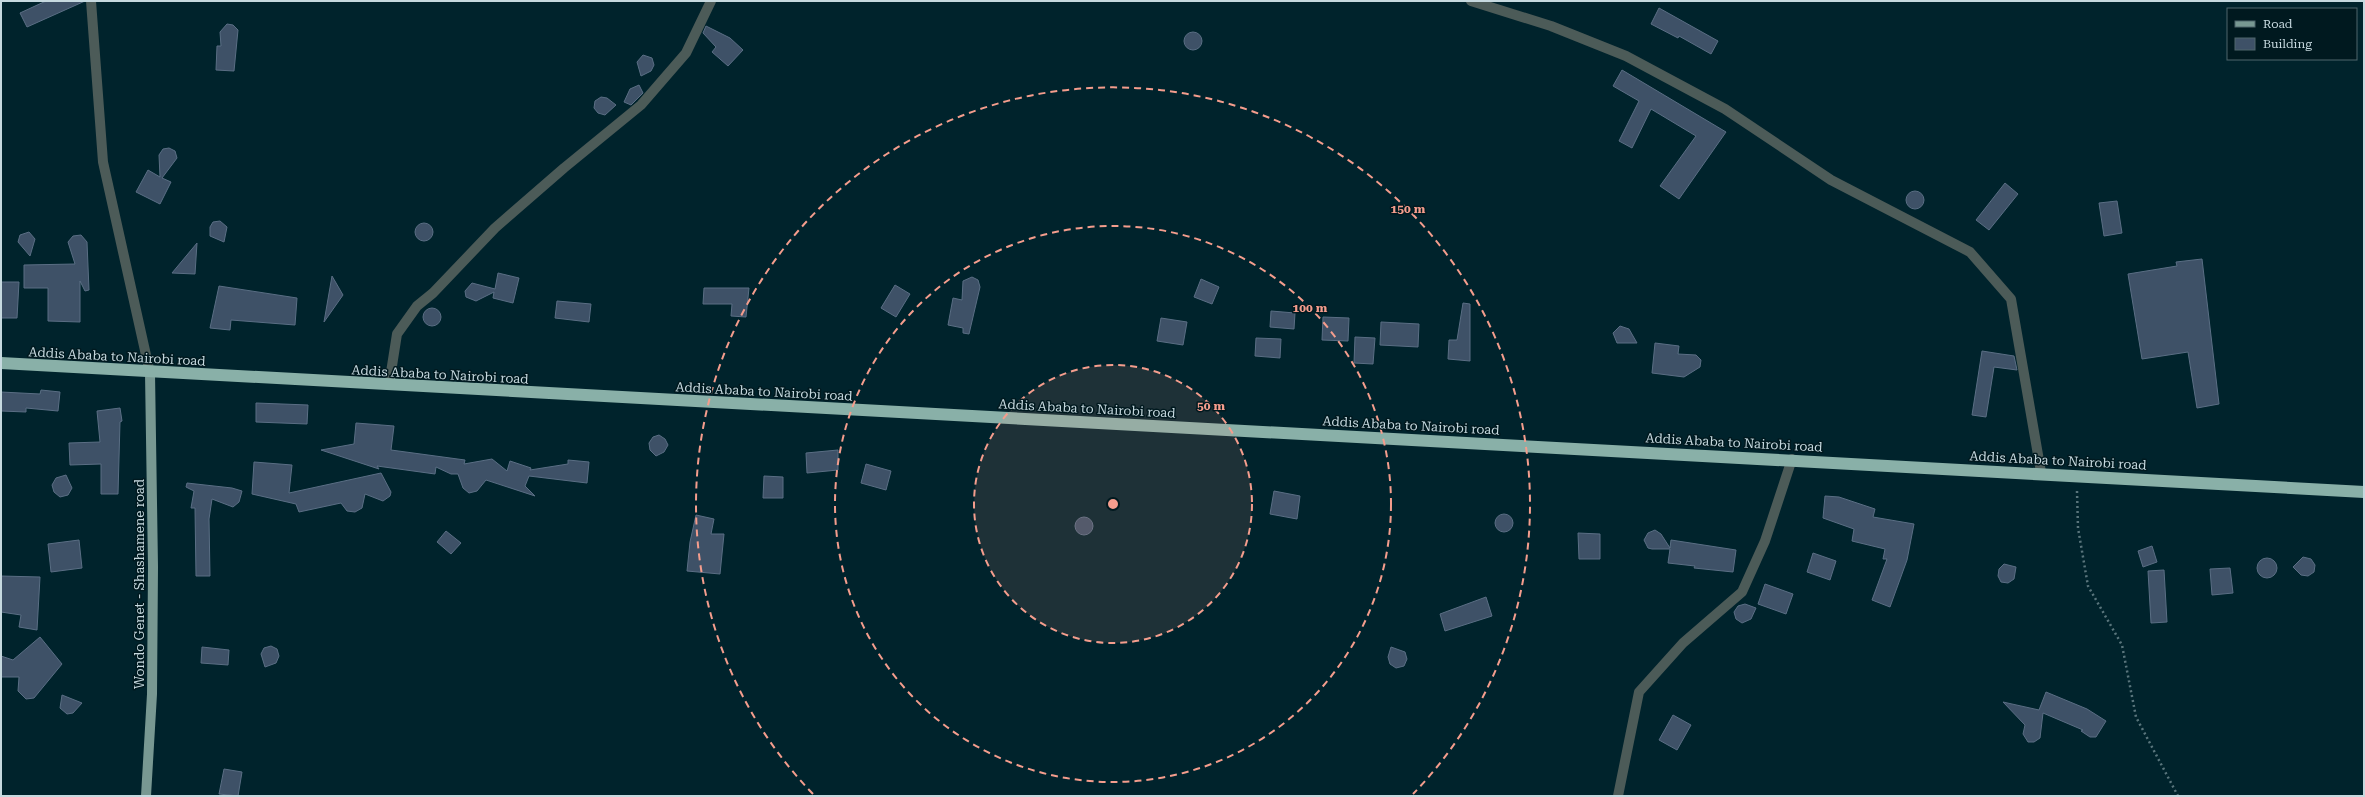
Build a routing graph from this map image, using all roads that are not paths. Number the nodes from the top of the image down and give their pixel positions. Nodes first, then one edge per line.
1 (91, 1) edge
2 (711, 1) edge
3 (1471, 1) edge
4 (1, 363) edge
5 (150, 373) junction
6 (389, 386) junction
7 (1792, 459) junction
8 (2041, 472) junction
9 (2364, 492) edge
10 (146, 796) edge
11 (1618, 796) edge

1 - 5 street
2 - 6 street
3 - 8 street
4 - 5 highway, Addis Ababa to Nairobi road
5 - 6 highway, Addis Ababa to Nairobi road
5 - 10 main road, Wondo Genet - Shashamene road
6 - 7 highway, Addis Ababa to Nairobi road
7 - 8 highway, Addis Ababa to Nairobi road
7 - 11 street
8 - 9 highway, Addis Ababa to Nairobi road

